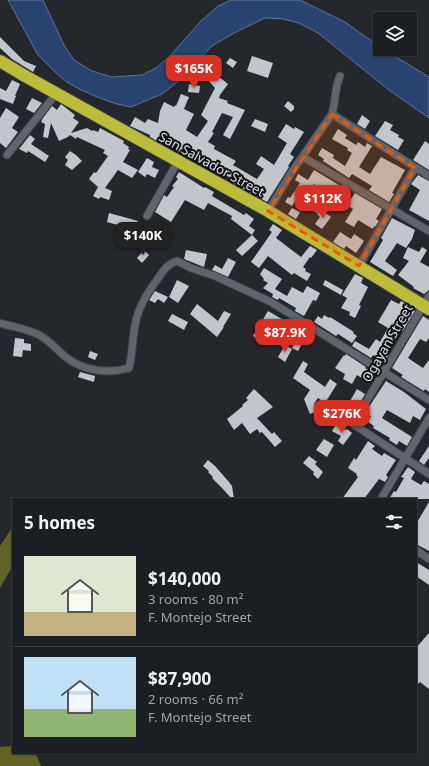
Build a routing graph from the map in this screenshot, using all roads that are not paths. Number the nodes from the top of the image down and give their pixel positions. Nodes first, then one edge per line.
1 (0, 61) edge
2 (340, 76) dead end
3 (56, 94) junction
4 (332, 114) junction
5 (6, 155) dead end
6 (303, 157) junction
7 (178, 161) junction
8 (416, 168) junction
9 (429, 176) edge
10 (392, 208) junction
11 (268, 211) junction
12 (147, 216) dead end
13 (429, 231) edge
14 (359, 266) junction
15 (427, 304) edge
16 (0, 323) edge
17 (384, 372) junction
18 (429, 400) edge
19 (429, 418) edge
20 (404, 458) junction
21 (429, 474) edge
22 (382, 498) edge
23 (417, 551) edge
24 (429, 559) edge

1 - 3 highway, San Salvador Street
2 - 4 street
3 - 5 street
3 - 7 highway, San Salvador Street
4 - 6 street
4 - 8 street
6 - 10 street
6 - 11 street
7 - 11 highway, San Salvador Street
7 - 12 street
8 - 9 street
8 - 10 street
10 - 13 street
10 - 14 street
11 - 14 highway, San Salvador Street
14 - 15 highway, San Salvador Street
15 - 17 street, Ogayan Street
16 - 17 street
17 - 18 street
17 - 20 street, Ogayan Street
19 - 20 street
20 - 21 street
20 - 22 street
23 - 24 street

